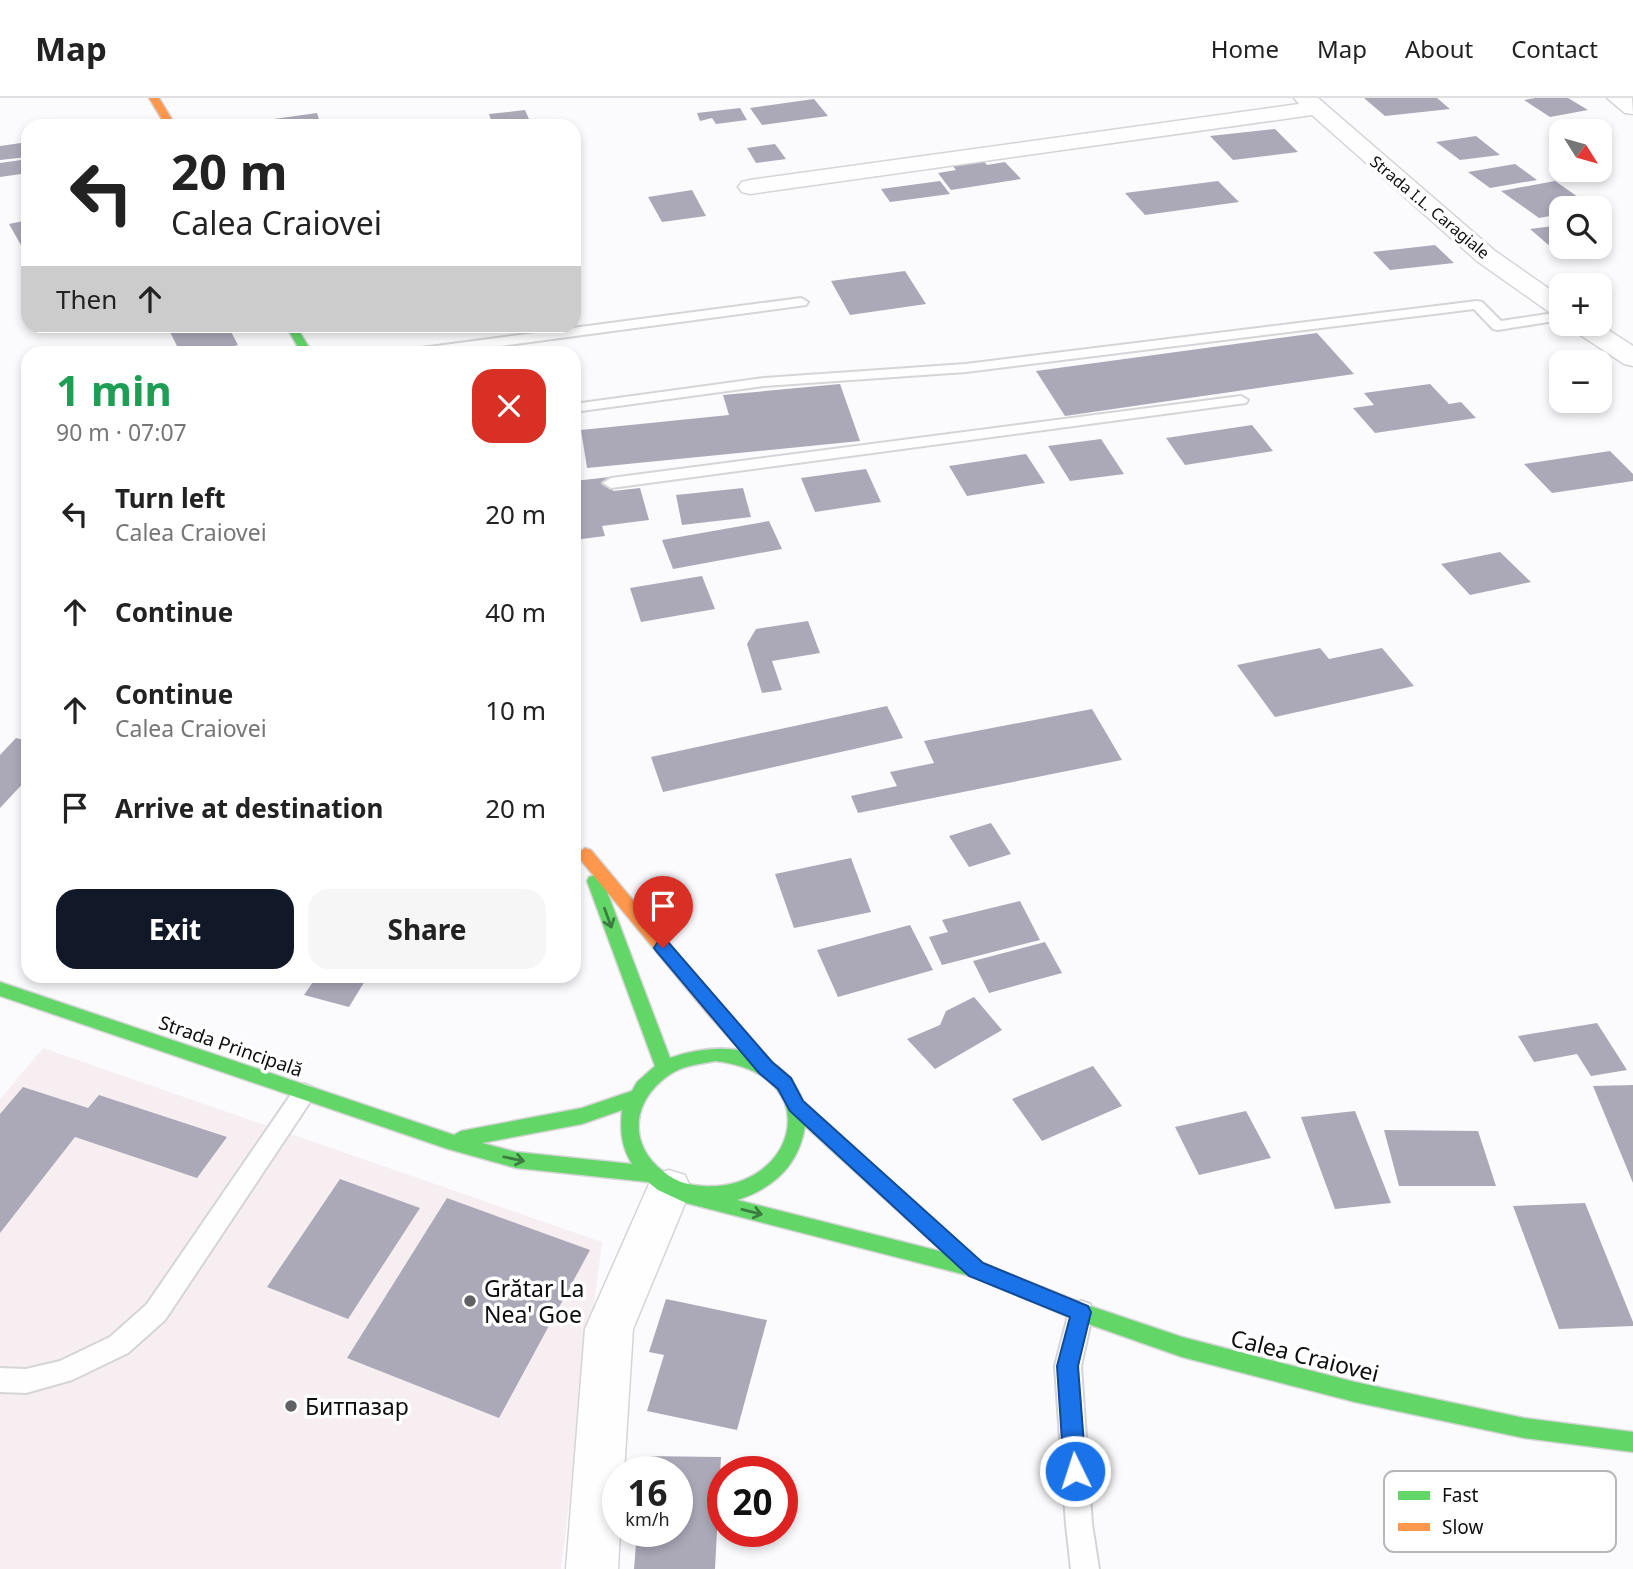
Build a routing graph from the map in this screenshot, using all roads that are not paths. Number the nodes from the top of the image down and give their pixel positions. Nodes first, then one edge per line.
1 (154, 98) edge
2 (1618, 98) edge
3 (1310, 103) edge
4 (1633, 107) edge
5 (166, 119) edge
6 (750, 187) dead end
7 (1549, 301) edge
8 (800, 302) dead end
9 (1549, 318) edge
10 (581, 331) edge
11 (565, 333) edge
12 (1600, 336) edge
13 (467, 346) edge
14 (1633, 358) edge
15 (1241, 400) dead end
16 (581, 407) edge
17 (611, 483) dead end
18 (0, 989) edge
19 (766, 1067) junction
20 (664, 1069) junction
21 (304, 1093) junction
22 (637, 1097) junction
23 (796, 1106) junction
24 (449, 1141) junction
25 (668, 1186) junction
26 (976, 1269) junction
27 (1081, 1312) junction
28 (0, 1380) edge
29 (1633, 1442) edge
30 (592, 1569) edge
31 (1086, 1569) edge

1 - 5 main road
2 - 4 street
3 - 6 street
3 - 7 street, Strada I.L. Caragiale
8 - 10 lane
9 - 16 lane
11 - 13 lane
12 - 14 street
15 - 17 lane
18 - 21 main road, Strada Principală
19 - 20 main road
19 -> 20 main road
19 - 23 main road
20 - 22 main road
21 - 24 main road, Strada Principală
21 - 28 lane
22 - 24 main road, Strada Principală
22 - 25 main road
23 - 25 main road
23 - 26 main road, Calea Craiovei
24 -> 25 main road, Strada Principală
25 -> 26 main road, Calea Craiovei
25 - 30 street
26 - 27 main road, Calea Craiovei
27 - 29 main road, Calea Craiovei
27 - 31 lane

